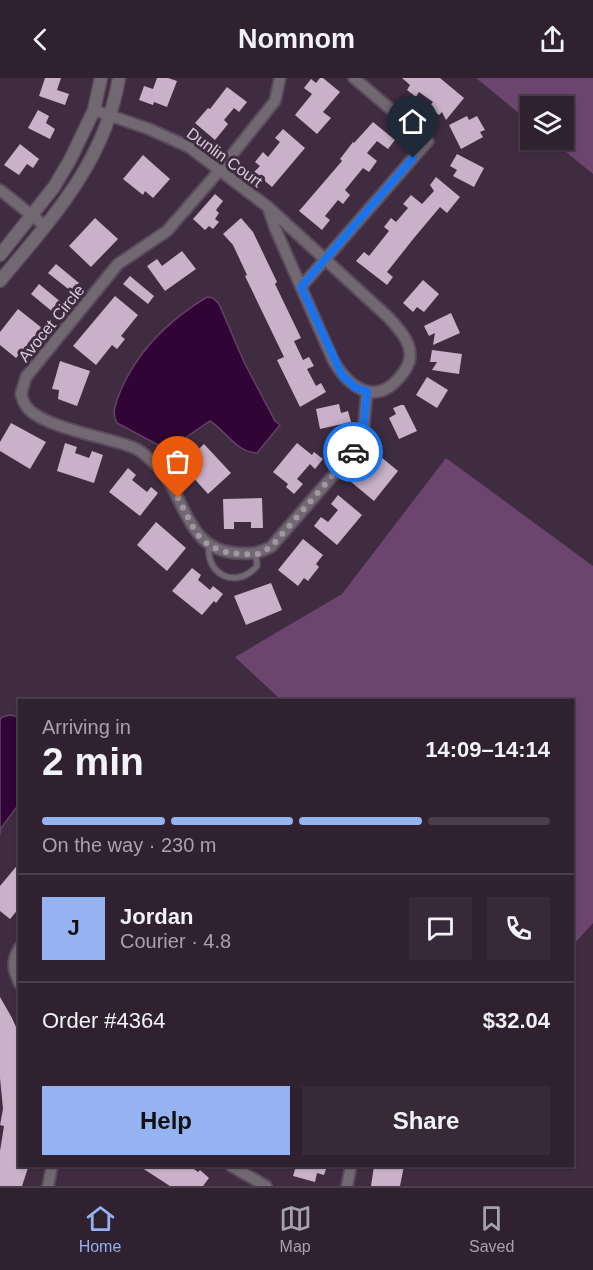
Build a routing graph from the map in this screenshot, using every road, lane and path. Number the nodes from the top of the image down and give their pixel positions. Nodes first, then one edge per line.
1 (101, 78) edge
2 (119, 78) edge
3 (280, 78) edge
4 (354, 78) edge
5 (94, 110) junction
6 (110, 115) junction
7 (219, 171) junction
8 (0, 190) edge
9 (268, 207) junction
10 (31, 216) junction
11 (45, 226) junction
12 (0, 255) edge
13 (327, 260) junction
14 (0, 281) edge
15 (301, 287) junction
16 (367, 391) junction
17 (209, 546) junction
18 (256, 555) junction
19 (18, 953) edge
20 (18, 980) edge
21 (52, 1167) edge
22 (233, 1167) edge
23 (351, 1167) edge
24 (48, 1186) edge
25 (266, 1186) edge
26 (346, 1186) edge

1 - 5 street
2 - 6 street
3 - 7 street
4 - 13 street
5 - 6 street, Dunlin Court
5 - 10 street
6 - 7 street, Dunlin Court
6 - 11 street
7 - 9 street, Dunlin Court
7 - 17 street, Avocet Circle
8 - 10 street
9 - 13 street, Dunlin Court
9 - 15 street, Dunlin Court
10 - 11 street
10 - 12 street
11 - 14 street
13 - 15 street
13 - 16 street, Dunlin Court
15 - 16 street, Dunlin Court
16 - 18 street
17 - 18 street
17 - 18 lane
19 - 20 street
21 - 24 street
22 - 25 street
23 - 26 street

